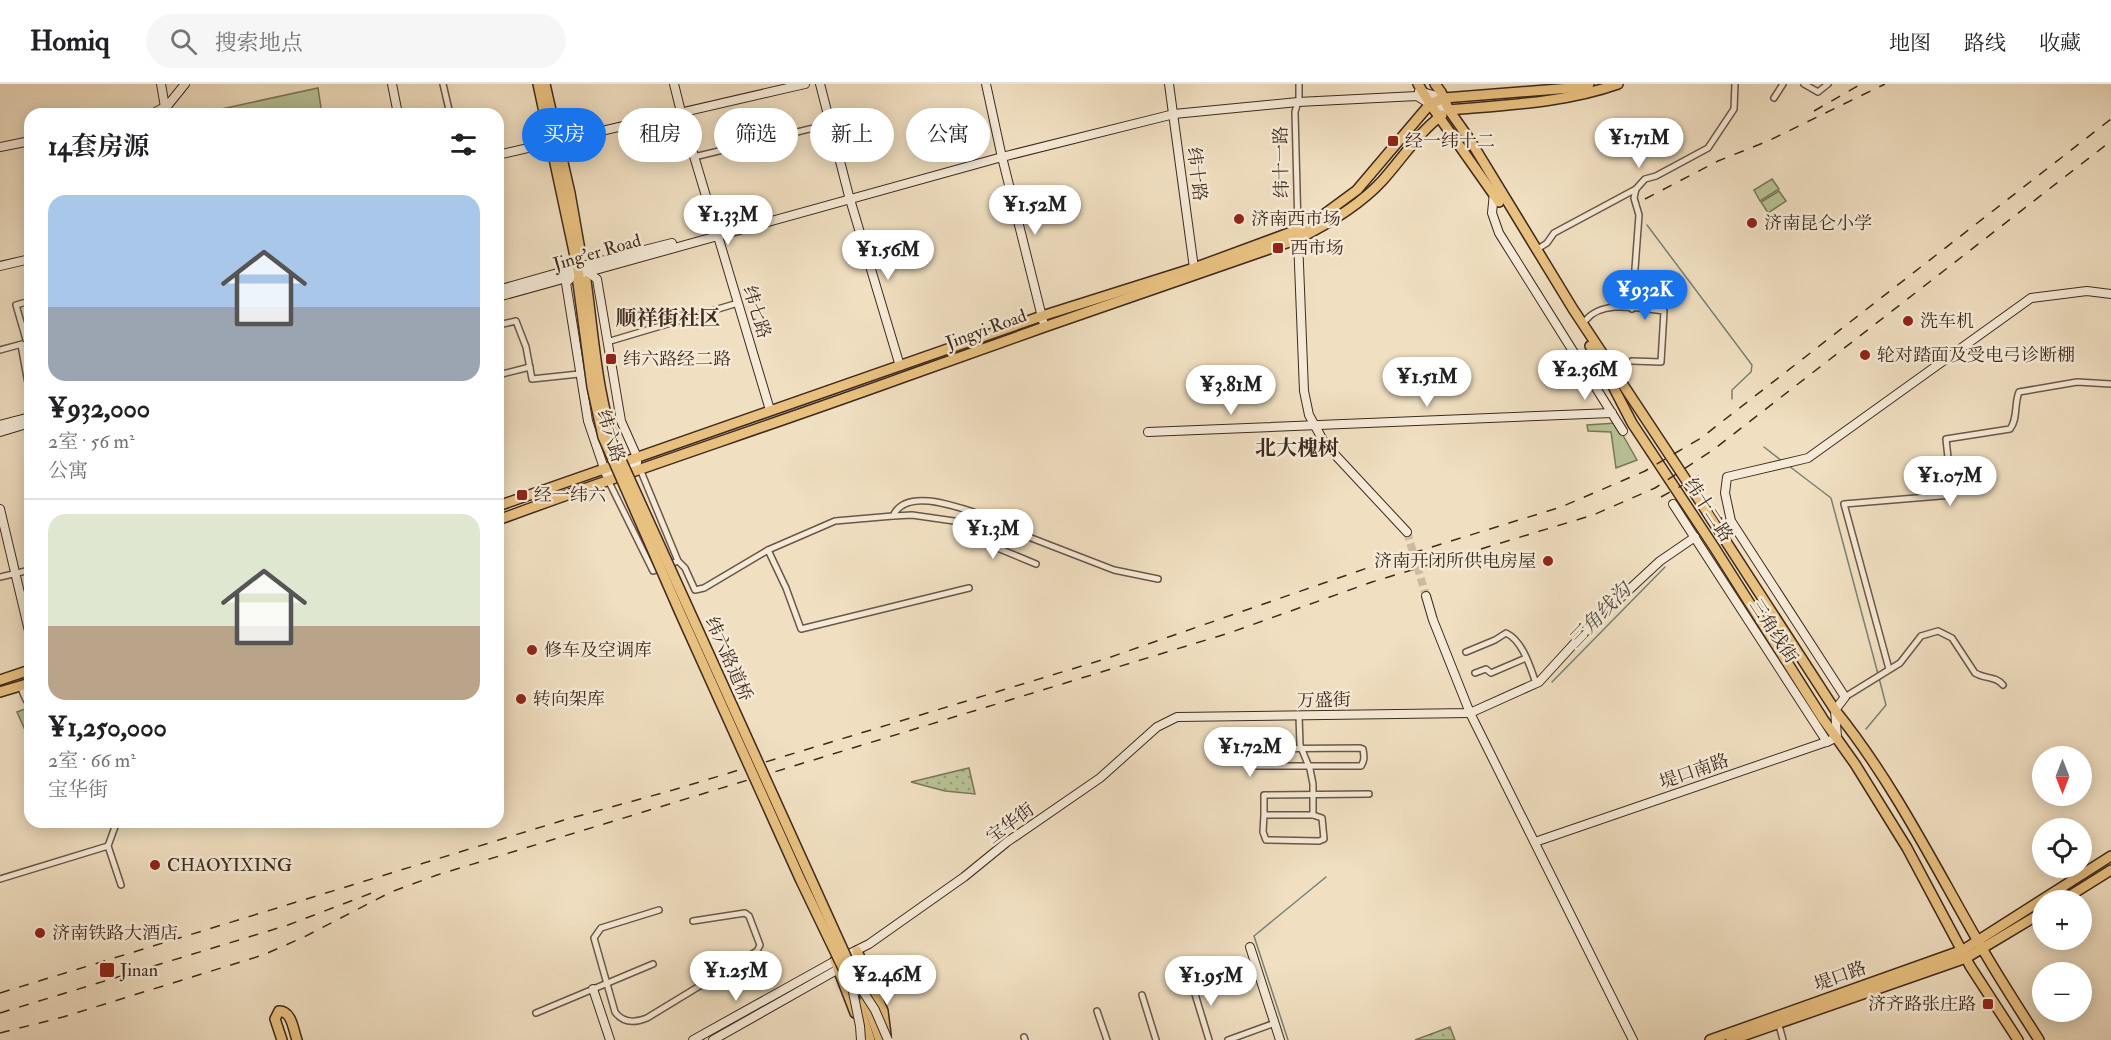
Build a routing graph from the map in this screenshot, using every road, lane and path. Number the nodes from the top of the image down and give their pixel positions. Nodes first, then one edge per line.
1 (161, 84) edge
2 (185, 84) edge
3 (392, 84) edge
4 (443, 84) edge
5 (538, 84) edge
6 (545, 84) edge
7 (675, 84) edge
8 (805, 84) edge
9 (820, 84) edge
10 (986, 84) edge
11 (1169, 84) edge
12 (1299, 84) edge
13 (1435, 84) edge
14 (1590, 84) edge
15 (1618, 84) edge
16 (1735, 84) edge
17 (1783, 84) edge
18 (1804, 84) edge
19 (1828, 84) edge
20 (1571, 86) edge
21 (782, 87) edge
22 (1420, 87) edge
23 (1506, 89) edge
24 (1444, 98) junction
25 (1774, 98) dead end
26 (1298, 100) junction
27 (1430, 104) junction
28 (165, 107) joint
29 (397, 108) edge
30 (449, 108) edge
31 (545, 108) edge
32 (549, 108) edge
33 (680, 108) edge
34 (700, 108) edge
35 (826, 108) edge
36 (1449, 110) junction
37 (1174, 112) junction
38 (1439, 117) junction
39 (810, 129) edge
40 (24, 142) edge
41 (0, 147) edge
42 (522, 149) edge
43 (504, 153) edge
44 (702, 155) edge
45 (1001, 155) junction
46 (559, 162) edge
47 (696, 162) edge
48 (840, 162) edge
49 (1636, 189) junction
50 (1494, 193) junction
51 (850, 198) junction
52 (717, 233) junction
53 (1298, 235) junction
54 (1536, 250) junction
55 (24, 260) edge
56 (0, 266) edge
57 (1194, 268) junction
58 (581, 274) junction
59 (504, 289) edge
60 (2111, 294) edge
61 (504, 295) edge
62 (24, 302) edge
63 (738, 303) junction
64 (1632, 309) junction
65 (1586, 320) dead end
66 (1043, 321) junction
67 (504, 324) edge
68 (24, 335) edge
69 (607, 342) junction
70 (24, 344) edge
71 (0, 350) edge
72 (1632, 361) dead end
73 (900, 366) junction
74 (530, 367) junction
75 (504, 374) edge
76 (579, 374) junction
77 (2111, 384) edge
78 (770, 410) junction
79 (1612, 413) junction
80 (24, 419) edge
81 (0, 425) edge
82 (24, 425) edge
83 (1314, 425) junction
84 (1623, 431) dead end
85 (0, 432) edge
86 (1148, 432) dead end
87 (637, 457) junction
88 (604, 468) junction
89 (640, 469) junction
90 (608, 480) junction
91 (504, 504) edge
92 (1673, 504) dead end
93 (0, 509) edge
94 (893, 516) junction
95 (504, 518) edge
96 (998, 521) junction
97 (977, 528) junction
98 (1407, 532) tunnel mouth
99 (1695, 537) junction
100 (768, 550) junction
101 (678, 561) junction
102 (1036, 564) dead end
103 (24, 571) edge
104 (15, 573) junction
105 (0, 578) edge
106 (1158, 579) dead end
107 (969, 588) dead end
108 (1426, 596) tunnel mouth
109 (24, 610) edge
110 (1466, 652) dead end
111 (1526, 658) junction
112 (1890, 669) junction
113 (24, 672) edge
114 (1475, 673) dead end
115 (0, 680) edge
116 (1536, 683) junction
117 (24, 684) edge
118 (2003, 685) dead end
119 (0, 692) edge
120 (1845, 697) junction
121 (1835, 710) junction
122 (1470, 713) junction
123 (1299, 716) junction
124 (1177, 717) joint
125 (1836, 736) junction
126 (1827, 742) junction
127 (1302, 749) junction
128 (1309, 766) junction
129 (1313, 794) junction
130 (1369, 794) dead end
131 (1264, 815) junction
132 (1313, 815) junction
133 (114, 828) edge
134 (1535, 842) junction
135 (108, 846) junction
136 (2111, 856) edge
137 (2111, 870) edge
138 (0, 879) edge
139 (121, 885) dead end
140 (2079, 890) edge
141 (659, 910) dead end
142 (2032, 918) edge
143 (693, 921) dead end
144 (1980, 944) junction
145 (1250, 947) dead end
146 (857, 951) junction
147 (1965, 954) junction
148 (835, 961) junction
149 (653, 964) dead end
150 (839, 971) junction
151 (1191, 981) dead end
152 (607, 984) junction
153 (856, 986) junction
154 (593, 989) junction
155 (1142, 996) dead end
156 (1097, 1011) dead end
157 (536, 1013) dead end
158 (1275, 1023) junction
159 (1780, 1029) dead end
160 (282, 1040) edge
161 (297, 1040) edge
162 (610, 1040) edge
163 (693, 1040) edge
164 (713, 1040) edge
165 (864, 1040) edge
166 (870, 1040) edge
167 (880, 1040) edge
168 (887, 1040) edge
169 (1107, 1040) edge
170 (1156, 1040) edge
171 (1209, 1040) edge
172 (1228, 1040) edge
173 (1280, 1040) edge
174 (1633, 1040) edge
175 (1710, 1040) edge
176 (1731, 1040) edge
177 (1783, 1040) edge
178 (2018, 1040) edge
179 (2038, 1040) edge

1 - 28 street
2 - 28 street
3 - 29 street
4 - 30 street
5 - 31 main road, 纬六路
6 - 32 main road, 纬六路
7 - 33 street, 纬七路
8 - 21 street
9 - 35 street
10 - 45 street
11 - 37 street, 纬十路
12 - 26 street, 纬十一路
13 - 24 main road, 纬十二路
14 - 20 main road, Jing'er Road
15 - 36 main road, Jing'er Road
16 - 49 street
17 - 25 street
18 - 19 street
20 - 23 main road, Jing'er Road
21 - 34 street
22 - 24 street, Jing'er Road
22 - 26 street, Jing'er Road
22 - 27 main road, 纬十二路
23 - 24 main road, Jing'er Road
24 - 27 main road, Jingyi Road
24 - 36 main road, 纬十二路
26 - 27 street, Jing'er Road
26 - 37 street, Jing'er Road
26 - 53 street, 纬十一路
27 - 36 street, Jing'er Road
27 - 38 main road, 纬十二路
27 - 53 main road, Jingyi Road
36 - 38 main road, Jingyi Road
36 - 54 main road, 纬十二路
37 - 45 street, Jing'er Road
37 - 57 street, 纬十路
38 - 50 main road, 纬十二路
38 - 53 main road, Jingyi Road
39 - 44 street
40 - 41 street
42 - 43 street
45 - 51 street, Jing'er Road
45 - 66 street
46 - 58 main road, 纬六路
47 - 52 street, 纬七路
48 - 51 street
49 - 54 street
49 - 64 street
50 - 79 street
50 - 125 main road, 纬十二路
51 - 52 street, Jing'er Road
51 - 73 street
52 - 58 street, Jing'er Road
52 - 63 street, 纬七路
53 - 57 main road, Jingyi Road
53 - 66 main road, Jingyi Road
53 - 83 street
54 - 121 main road, 纬十二路
55 - 56 street
57 - 66 main road, Jingyi Road
58 - 59 street, Jing'er Road
58 - 61 street, Jing'er Road
58 - 69 street, 纬六路
58 - 76 street, 纬六路
58 - 153 main road, 纬六路道桥, bridge
60 - 120 street
62 - 68 street
63 - 69 street
63 - 78 street, 纬七路
64 - 65 street
64 - 72 street
66 - 73 main road, Jingyi Road
66 - 89 main road, Jingyi Road
67 - 74 street
69 - 87 street, 纬六路
70 - 71 street
73 - 78 main road, Jingyi Road
74 - 75 street
74 - 76 street
76 - 88 street, 纬六路
77 - 112 street
78 - 87 main road, Jingyi Road
79 - 83 street
79 - 84 street
80 - 81 street
82 - 85 street
83 - 86 street
83 - 98 street
87 - 88 main road, Jingyi Road
87 - 90 street, 纬六路
88 - 90 street, 纬六路
88 - 91 main road, Jingyi Road
89 - 90 main road, Jingyi Road
89 - 101 street
90 - 95 main road, Jingyi Road
90 - 101 street
92 - 99 street, 三角线街
93 - 104 street
94 - 96 street
94 - 97 street
94 - 100 street
96 - 97 street
96 - 106 street
97 - 102 street
99 - 116 street
99 - 126 street, 三角线街
100 - 101 street
100 - 107 street
103 - 104 street
104 - 105 street
104 - 109 street
108 - 122 street
110 - 111 street
111 - 114 street
111 - 116 street
112 - 118 street
112 - 120 street
113 - 115 main road
116 - 122 street
117 - 119 main road
120 - 121 street
121 - 125 street
121 - 144 main road, 纬十二路
122 - 123 street, 万盛街
122 - 134 street
123 - 124 street, 万盛街
123 - 127 street
124 - 146 street, 宝华街
125 - 126 street, 堤口南路
125 - 147 main road, 纬十二路
126 - 134 street, 堤口南路
127 - 128 street
127 - 128 street
127 - 128 street
128 - 129 street
129 - 130 street
129 - 131 street
129 - 132 street
131 - 132 street
131 - 132 street
133 - 135 street
134 - 174 street
135 - 138 street
135 - 139 street
136 - 144 main road
137 - 140 main road
141 - 152 street
142 - 144 main road
143 - 152 street
144 - 147 main road, 堤口路
144 - 179 main road, 纬十二路
145 - 158 street
146 - 148 street, 宝华街
146 - 150 street, 宝华街
146 - 168 main road
147 - 175 main road, 堤口路
147 - 176 main road, 堤口路
147 - 178 main road, 纬十二路
148 - 150 main road
148 - 163 street, 宝华街
149 - 152 street
150 - 164 street, 宝华街
150 - 165 main road
151 - 171 street
152 - 154 street
153 - 165 street, bridge
153 - 166 main road, 纬六路道桥, bridge
153 - 167 main road, 纬六路道桥, bridge
153 - 168 street, bridge
154 - 157 street
154 - 162 street
155 - 170 street
156 - 169 street
158 - 172 street
158 - 173 street
159 - 177 street
160 - 161 main road

